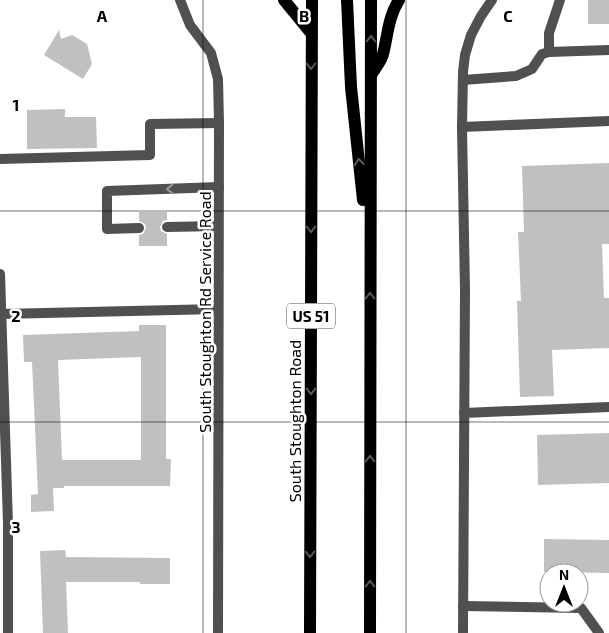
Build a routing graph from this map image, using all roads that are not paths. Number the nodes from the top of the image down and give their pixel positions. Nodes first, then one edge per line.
1 (180, 0) edge
2 (284, 0) edge
3 (312, 0) edge
4 (347, 0) edge
5 (371, 0) edge
6 (399, 0) edge
7 (492, 0) edge
8 (560, 0) edge
9 (311, 33) junction
10 (609, 50) edge
11 (549, 52) junction
12 (370, 75) junction
13 (463, 80) junction
14 (609, 121) edge
15 (220, 123) junction
16 (462, 127) junction
17 (0, 159) edge
18 (219, 187) junction
19 (218, 226) junction
20 (167, 227) dead end
21 (139, 228) dead end
22 (370, 263) junction
23 (0, 274) edge
24 (218, 309) junction
25 (1, 314) junction
26 (609, 407) edge
27 (464, 413) junction
28 (463, 606) junction
29 (8, 633) edge
30 (218, 633) edge
31 (310, 633) edge
32 (370, 633) edge
33 (463, 633) edge
34 (599, 633) edge

1 - 15 street, South Stoughton Rd Service Road
2 - 9 main road
3 - 9 main road, South Stoughton Road / US 51
22 -> 4 main road
12 -> 5 main road
6 - 12 main road
7 - 13 street
8 - 11 street
9 -> 31 main road, South Stoughton Road / US 51
10 - 11 street
11 - 13 street
12 - 22 main road
13 - 16 street
14 - 16 street
15 - 17 street
15 - 18 street, South Stoughton Rd Service Road
16 - 27 street
18 - 19 street, South Stoughton Rd Service Road
18 -> 21 street
19 - 20 street
19 - 24 street, South Stoughton Rd Service Road
32 -> 22 main road
23 - 25 street
24 - 25 street
24 - 30 street, South Stoughton Rd Service Road
25 - 29 street
26 - 27 street
27 - 28 street
28 - 33 street
28 - 34 street

